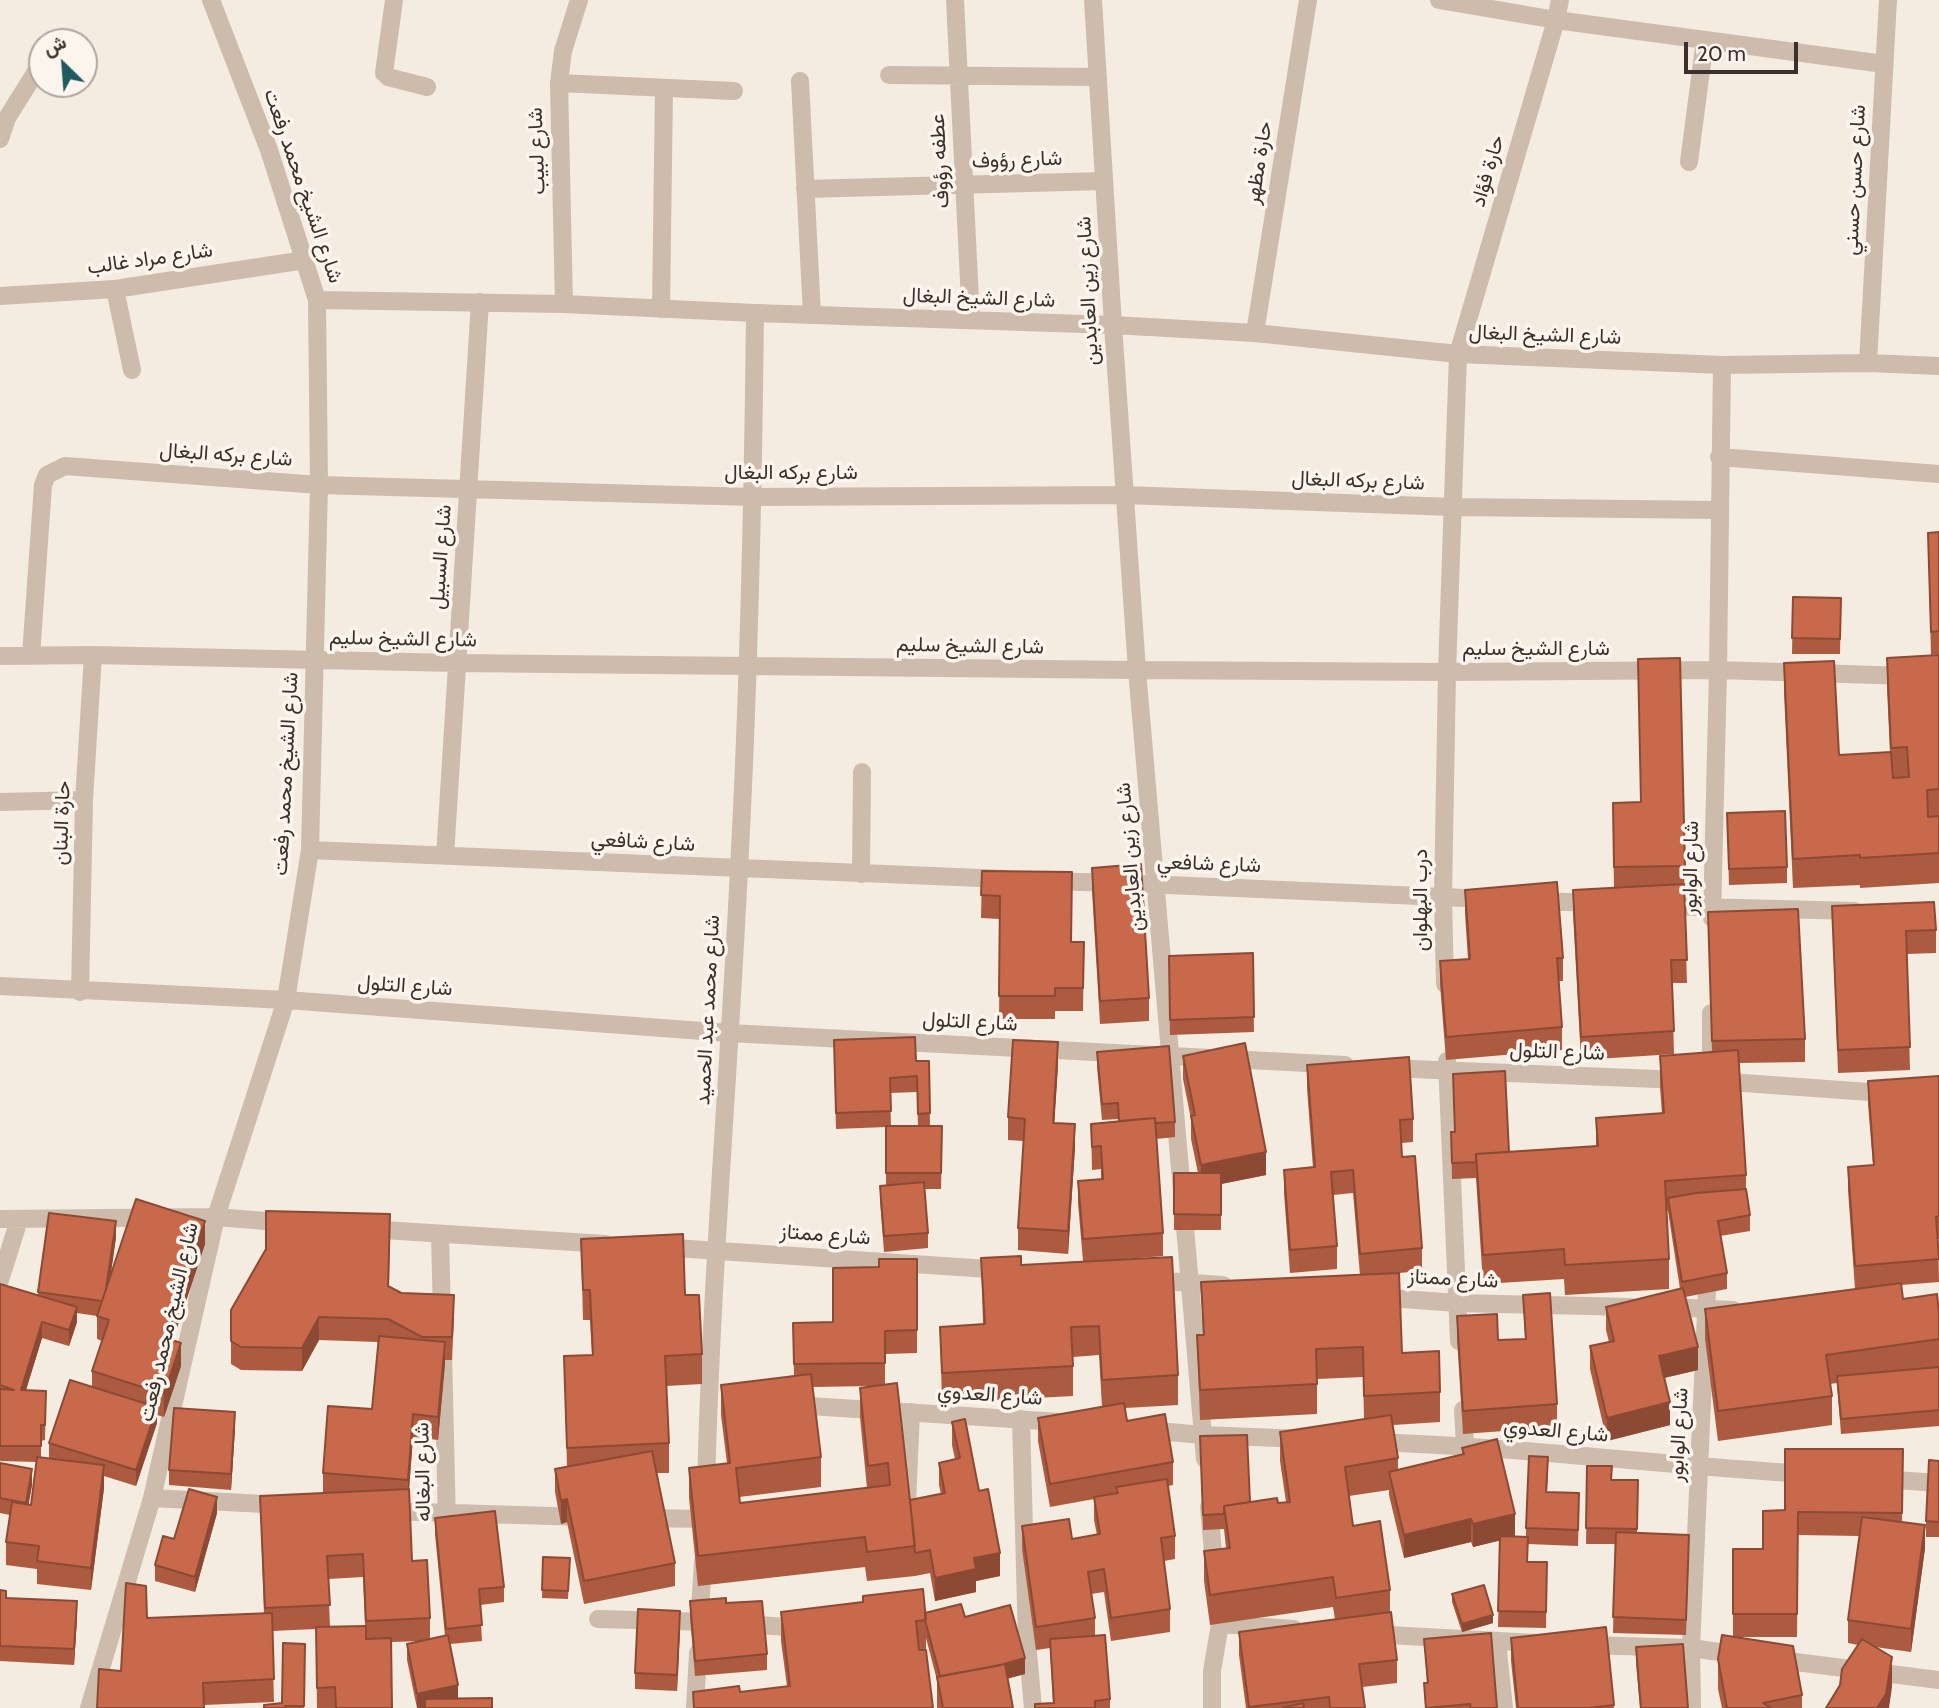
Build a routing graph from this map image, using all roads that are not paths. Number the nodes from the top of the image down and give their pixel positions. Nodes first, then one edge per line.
1 (211, 0) edge
2 (394, 0) edge
3 (579, 0) edge
4 (955, 0) edge
5 (1093, 0) edge
6 (1308, 0) edge
7 (1439, 0) edge
8 (1560, 0) edge
9 (1888, 0) edge
10 (1556, 20) junction
11 (1705, 40) junction
12 (1884, 64) junction
13 (889, 75) dead end
14 (959, 76) junction
15 (1098, 77) junction
16 (800, 81) dead end
17 (559, 83) junction
18 (28, 84) edge
19 (427, 87) dead end
20 (664, 88) junction
21 (734, 91) dead end
22 (0, 139) edge
23 (1689, 162) dead end
24 (1104, 181) junction
25 (964, 184) junction
26 (806, 189) junction
27 (305, 260) junction
28 (115, 289) junction
29 (0, 296) edge
30 (317, 300) junction
31 (480, 302) junction
32 (564, 304) junction
33 (660, 309) junction
34 (755, 313) junction
35 (812, 315) junction
36 (971, 320) junction
37 (1113, 325) junction
38 (1255, 333) junction
39 (1458, 355) junction
40 (1868, 363) junction
41 (1721, 365) junction
42 (1939, 366) edge
43 (132, 370) dead end
44 (1719, 457) junction
45 (1939, 474) edge
46 (319, 485) junction
47 (468, 488) junction
48 (1125, 495) junction
49 (753, 496) junction
50 (1452, 507) junction
51 (1719, 510) junction
52 (93, 655) junction
53 (0, 656) edge
54 (31, 656) junction
55 (314, 661) junction
56 (457, 663) junction
57 (748, 667) junction
58 (1137, 670) junction
59 (1718, 670) junction
60 (1447, 672) junction
61 (1939, 677) edge
62 (862, 772) dead end
63 (85, 800) junction
64 (0, 802) edge
65 (310, 850) junction
66 (445, 856) junction
67 (739, 870) junction
68 (861, 874) junction
69 (1156, 885) junction
70 (1443, 897) junction
71 (1618, 904) edge
72 (1645, 905) edge
73 (1712, 908) junction
74 (1872, 912) edge
75 (1712, 934) edge
76 (0, 986) edge
77 (80, 992) junction
78 (286, 1000) junction
79 (1712, 1001) edge
80 (1446, 1004) edge
81 (729, 1033) junction
82 (1447, 1044) edge
83 (1171, 1055) junction
84 (1448, 1071) junction
85 (1711, 1087) junction
86 (1939, 1097) edge
87 (216, 1217) junction
88 (0, 1219) edge
89 (19, 1220) junction
90 (309, 1224) edge
91 (348, 1228) edge
92 (440, 1235) junction
93 (620, 1245) edge
94 (648, 1247) edge
95 (717, 1250) junction
96 (1708, 1254) edge
97 (1023, 1271) edge
98 (1134, 1279) edge
99 (0, 1280) edge
100 (1190, 1282) junction
101 (1243, 1287) edge
102 (1363, 1296) edge
103 (1457, 1303) junction
104 (1707, 1308) junction
105 (1748, 1311) edge
106 (1460, 1355) edge
107 (1462, 1394) edge
108 (776, 1404) edge
109 (911, 1412) junction
110 (1021, 1419) junction
111 (1073, 1424) edge
112 (1125, 1428) edge
113 (1203, 1435) junction
114 (1327, 1440) edge
115 (1354, 1441) edge
116 (1465, 1445) junction
117 (1700, 1467) junction
118 (1819, 1475) edge
119 (1859, 1478) edge
120 (1939, 1483) edge
121 (152, 1498) junction
122 (299, 1506) edge
123 (367, 1509) edge
124 (447, 1514) junction
125 (597, 1517) edge
126 (624, 1518) edge
127 (906, 1523) edge
128 (705, 1532) junction
129 (447, 1542) edge
130 (598, 1619) dead end
131 (700, 1622) junction
132 (1220, 1624) junction
133 (822, 1629) edge
134 (1317, 1630) edge
135 (1358, 1633) edge
136 (973, 1638) edge
137 (1027, 1642) junction
138 (1497, 1642) junction
139 (1691, 1648) junction
140 (1939, 1680) edge
141 (89, 1708) edge
142 (695, 1708) edge
143 (1033, 1708) edge
144 (1212, 1708) edge
145 (1504, 1708) edge
146 (1692, 1708) edge

1 - 27 street, شارع الشيخ محمد رفعت
2 - 19 street
3 - 17 street, شارع لبيب
4 - 14 street, عطفه رؤوف
5 - 15 street, شارع زين العابدين
6 - 38 street, حارة مظهر
7 - 10 street
8 - 10 street, حارة فؤاد
9 - 12 street, شارع حسن حسني
10 - 11 street
10 - 39 street, حارة فؤاد
11 - 12 street
11 - 23 street
12 - 40 street, شارع حسن حسني
13 - 14 street
14 - 15 street
14 - 25 street, عطفه رؤوف
15 - 24 street, شارع زين العابدين
16 - 26 street
17 - 20 street
17 - 32 street, شارع لبيب
18 - 22 street
20 - 21 street
20 - 33 street
24 - 25 street, شارع رؤوف
24 - 37 street, شارع زين العابدين
25 - 26 street, شارع رؤوف
25 - 36 street, عطفه رؤوف
26 - 35 street
27 - 28 street, شارع مراد غالب
27 - 30 street, شارع الشيخ محمد رفعت
28 - 29 street, شارع مراد غالب
28 - 43 street
30 - 31 street, شارع الشيخ البغال
30 - 46 street, شارع الشيخ محمد رفعت
31 - 32 street, شارع الشيخ البغال
31 - 47 street, شارع السبيل
32 - 33 street, شارع الشيخ البغال
33 - 34 street, شارع الشيخ البغال
34 - 35 street, شارع الشيخ البغال
34 - 49 street, شارع محمد عبد الحميد
35 - 36 street, شارع الشيخ البغال
36 - 37 street, شارع الشيخ البغال
37 - 38 street, شارع الشيخ البغال
37 - 48 street, شارع زين العابدين
38 - 39 street, شارع الشيخ البغال
39 - 41 street, شارع الشيخ البغال
39 - 50 street, درب البهلوان
40 - 41 street, شارع الشيخ البغال
40 - 42 street, شارع الشيخ البغال
41 - 44 street, شارع الوابور
44 - 45 street
44 - 51 street, شارع الوابور
46 - 47 street, شارع بركه البغال
46 - 54 street, شارع بركه البغال
46 - 55 street, شارع الشيخ محمد رفعت
47 - 49 street, شارع بركه البغال
47 - 56 street, شارع السبيل
48 - 49 street, شارع بركه البغال
48 - 50 street, شارع بركه البغال
48 - 58 street, شارع زين العابدين
49 - 57 street, شارع محمد عبد الحميد
50 - 51 street, شارع بركه البغال
50 - 60 street, درب البهلوان
51 - 59 street, شارع الوابور
52 - 54 street, شارع الشيخ سليم
52 - 55 street, شارع الشيخ سليم
52 - 63 street, حارة البنان
53 - 54 street, شارع الشيخ سليم
55 - 56 street, شارع الشيخ سليم
55 - 65 street, شارع الشيخ محمد رفعت
56 - 57 street, شارع الشيخ سليم
56 - 66 street, شارع السبيل
57 - 58 street, شارع الشيخ سليم
57 - 67 street, شارع محمد عبد الحميد
58 - 60 street, شارع الشيخ سليم
58 - 69 street, شارع زين العابدين
59 - 60 street, شارع الشيخ سليم
59 - 61 street, شارع الشيخ سليم
59 - 73 street, شارع الوابور
60 - 70 street, درب البهلوان
62 - 68 street
63 - 64 street
63 - 77 street, حارة البنان
65 - 66 street, شارع شافعي
65 - 78 street, شارع الشيخ محمد رفعت
66 - 67 street, شارع شافعي
67 - 68 street, شارع شافعي
67 - 81 street, شارع محمد عبد الحميد
68 - 69 street, شارع شافعي
69 - 70 street, شارع شافعي
69 - 83 street, شارع زين العابدين
70 - 71 street, شارع شافعي
70 - 80 street, درب البهلوان
72 - 73 street
73 - 74 street
73 - 75 street, شارع الوابور
76 - 77 street, شارع التلول
77 - 78 street, شارع التلول
78 - 81 street, شارع التلول
78 - 87 street, شارع الشيخ محمد رفعت
79 - 85 street
81 - 83 street, شارع التلول
81 - 95 street, شارع محمد عبد الحميد
82 - 84 street
83 - 84 street, شارع التلول
83 - 100 street, شارع زين العابدين
84 - 85 street, شارع التلول
84 - 103 street
85 - 86 street, شارع التلول
87 - 89 street
87 - 90 street
87 - 121 street, شارع الشيخ محمد رفعت
88 - 89 street
89 - 99 street
91 - 92 street
92 - 93 street
92 - 124 street, شارع البغاله
94 - 95 street, شارع ممتاز
95 - 97 street, شارع ممتاز
95 - 128 street, شارع محمد عبد الحميد
96 - 104 street, شارع الوابور
98 - 100 street
100 - 101 street
100 - 113 street, شارع زين العابدين
102 - 103 street, شارع ممتاز
103 - 104 street, شارع ممتاز
103 - 106 street
104 - 105 street, شارع ممتاز
104 - 117 street, شارع الوابور
107 - 116 street
108 - 109 street, شارع العدوي
109 - 110 street, شارع العدوي
109 - 127 street
110 - 111 street, شارع العدوي
110 - 137 street
112 - 113 street
113 - 114 street
113 - 132 street, شارع زين العابدين
115 - 116 street, شارع العدوي
116 - 117 street, شارع العدوي
117 - 118 street, شارع العدوي
117 - 139 street, شارع الوابور
119 - 120 street
121 - 122 street
121 - 141 street, شارع الشيخ محمد رفعت
123 - 124 street
124 - 125 street
124 - 129 street, شارع البغاله
126 - 128 street
128 - 131 street, شارع محمد عبد الحميد
130 - 131 street
131 - 133 street
131 - 142 street, شارع محمد عبد الحميد
132 - 134 street
132 - 144 street, شارع زين العابدين
135 - 138 street
136 - 137 street
137 - 143 street
138 - 139 street
138 - 145 street
139 - 140 street
139 - 146 street, شارع الوابور

